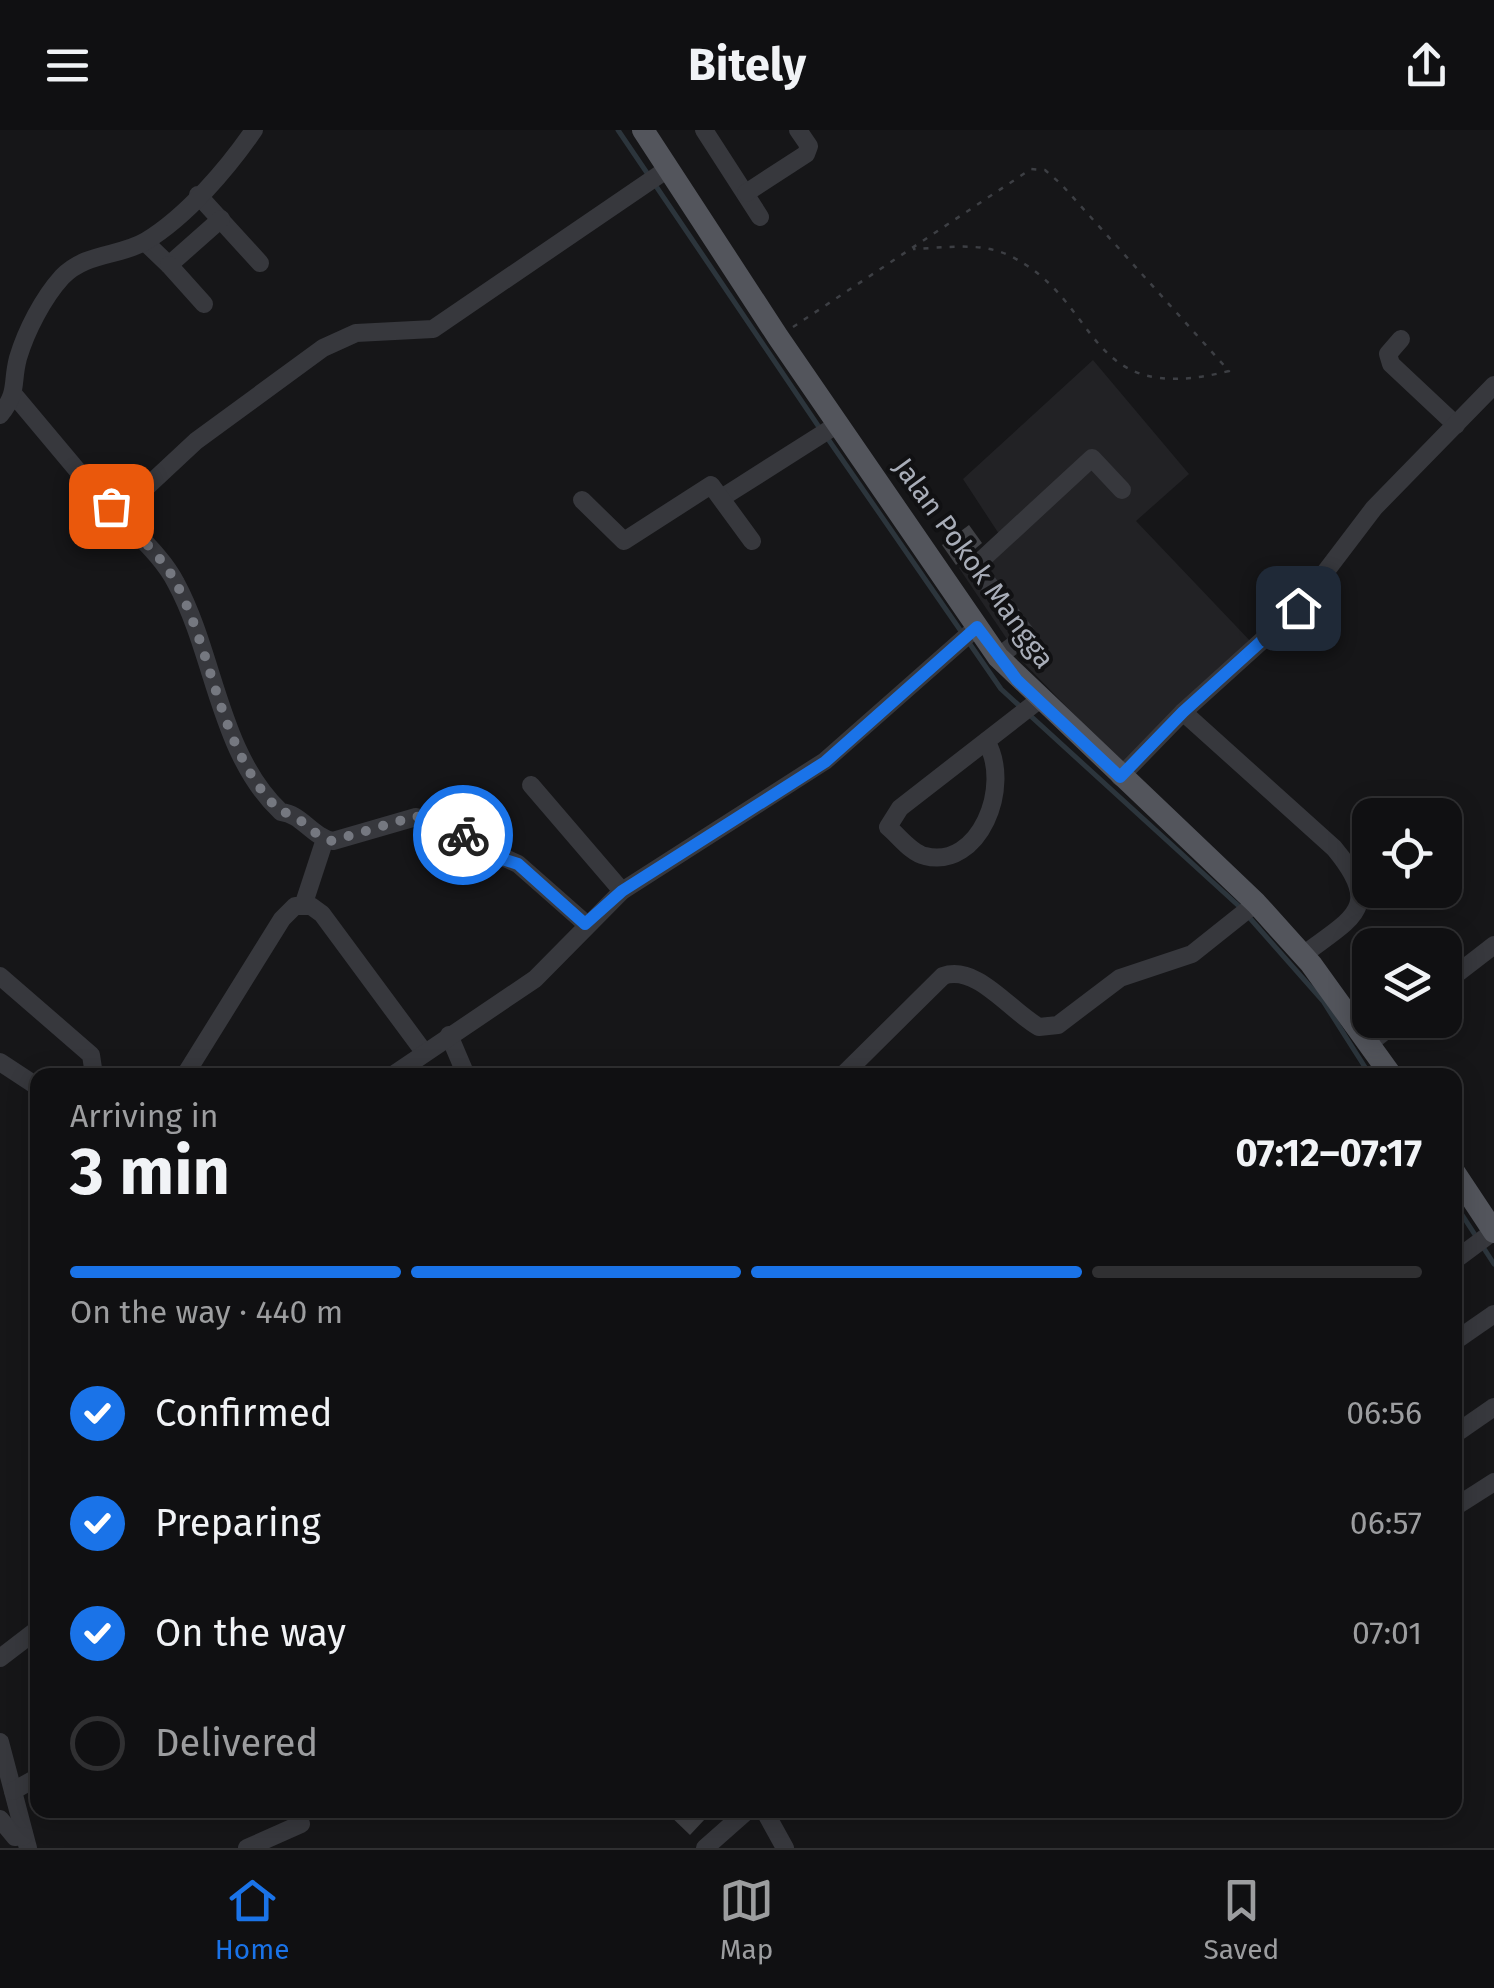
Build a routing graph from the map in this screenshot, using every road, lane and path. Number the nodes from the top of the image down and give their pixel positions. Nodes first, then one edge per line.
1 (254, 130) edge
2 (644, 130) edge
3 (704, 130) edge
4 (798, 130) edge
5 (658, 175) junction
6 (746, 193) junction
7 (198, 195) junction
8 (760, 216) dead end
9 (220, 219) junction
10 (145, 242) junction
11 (913, 249) junction
12 (260, 263) dead end
13 (169, 265) junction
14 (204, 304) dead end
15 (778, 337) junction
16 (1401, 339) dead end
17 (1494, 385) edge
18 (15, 396) junction
19 (0, 415) edge
20 (838, 424) junction
21 (1456, 425) junction
22 (1122, 490) dead end
23 (723, 497) junction
24 (582, 500) dead end
25 (111, 506) junction
26 (752, 541) dead end
27 (975, 566) junction
28 (950, 587) junction
29 (968, 634) junction
30 (998, 657) junction
31 (1030, 708) junction
32 (1183, 712) junction
33 (986, 741) junction
34 (1120, 777) junction
35 (531, 784) dead end
36 (325, 840) junction
37 (622, 891) junction
38 (302, 906) junction
39 (1252, 906) junction
40 (585, 924) junction
41 (1494, 945) edge
42 (1303, 954) junction
43 (1462, 970) edge
44 (0, 976) edge
45 (450, 1035) junction
46 (1376, 1038) edge
47 (1370, 1043) junction
48 (424, 1052) junction
49 (0, 1062) edge
50 (93, 1068) edge
51 (189, 1068) edge
52 (402, 1068) edge
53 (463, 1068) edge
54 (851, 1068) edge
55 (1386, 1068) edge
56 (30, 1082) edge
57 (1462, 1186) edge
58 (1488, 1235) edge
59 (1462, 1255) edge
60 (1494, 1314) edge
61 (1462, 1336) edge
62 (1494, 1407) edge
63 (1462, 1429) edge
64 (1494, 1482) edge
65 (1462, 1503) edge
66 (30, 1635) edge
67 (0, 1658) edge
68 (0, 1742) edge
69 (30, 1782) edge
70 (14, 1791) junction
71 (734, 1818) edge
72 (768, 1818) edge
73 (0, 1820) edge
74 (302, 1824) dead end
75 (26, 1842) edge
76 (246, 1848) edge
77 (705, 1848) edge
78 (785, 1848) edge

1 - 7 street
2 - 5 main road, Jalan Pokok Mangga
3 - 6 street
4 - 6 street
5 - 15 main road, Jalan Pokok Mangga
5 - 25 street
6 - 8 street
7 - 9 street
7 - 10 street
9 - 12 street
9 - 13 street
10 - 13 street
10 - 18 street
11 - 11 path
11 - 15 path
13 - 14 street
15 - 20 main road, Jalan Pokok Mangga
16 - 21 street
17 - 21 street
18 - 19 street
18 - 25 street
20 - 23 street
20 - 28 main road, Jalan Pokok Mangga
21 - 32 street
22 - 27 street
23 - 24 street
23 - 26 street
25 - 36 street
27 - 28 street
27 - 30 street
28 - 29 main road, Jalan Pokok Mangga
29 - 30 main road, Jalan Pokok Mangga
29 - 37 street
30 - 31 main road, Jalan Pokok Mangga
31 - 33 street
31 - 34 main road, Jalan Pokok Mangga
32 - 34 street
32 - 42 street
33 - 33 street
34 - 39 main road, Jalan Pokok Mangga
35 - 37 street
36 - 38 street
36 - 40 street
37 - 40 street
38 - 48 street
38 - 51 street
39 - 42 main road, Jalan Pokok Mangga
39 - 54 street
40 - 45 street
41 - 43 street
42 - 47 main road, Jalan Pokok Mangga
44 - 50 street
45 - 48 street
45 - 53 street
46 - 47 street
47 - 55 main road, Jalan Pokok Mangga
48 - 52 street
49 - 56 street
57 - 58 main road
58 - 59 street
60 - 61 street
62 - 63 street
64 - 65 street
66 - 67 street
68 - 70 street
69 - 70 street
70 - 75 street
71 - 77 street
72 - 78 street
73 - 75 street
74 - 76 street

